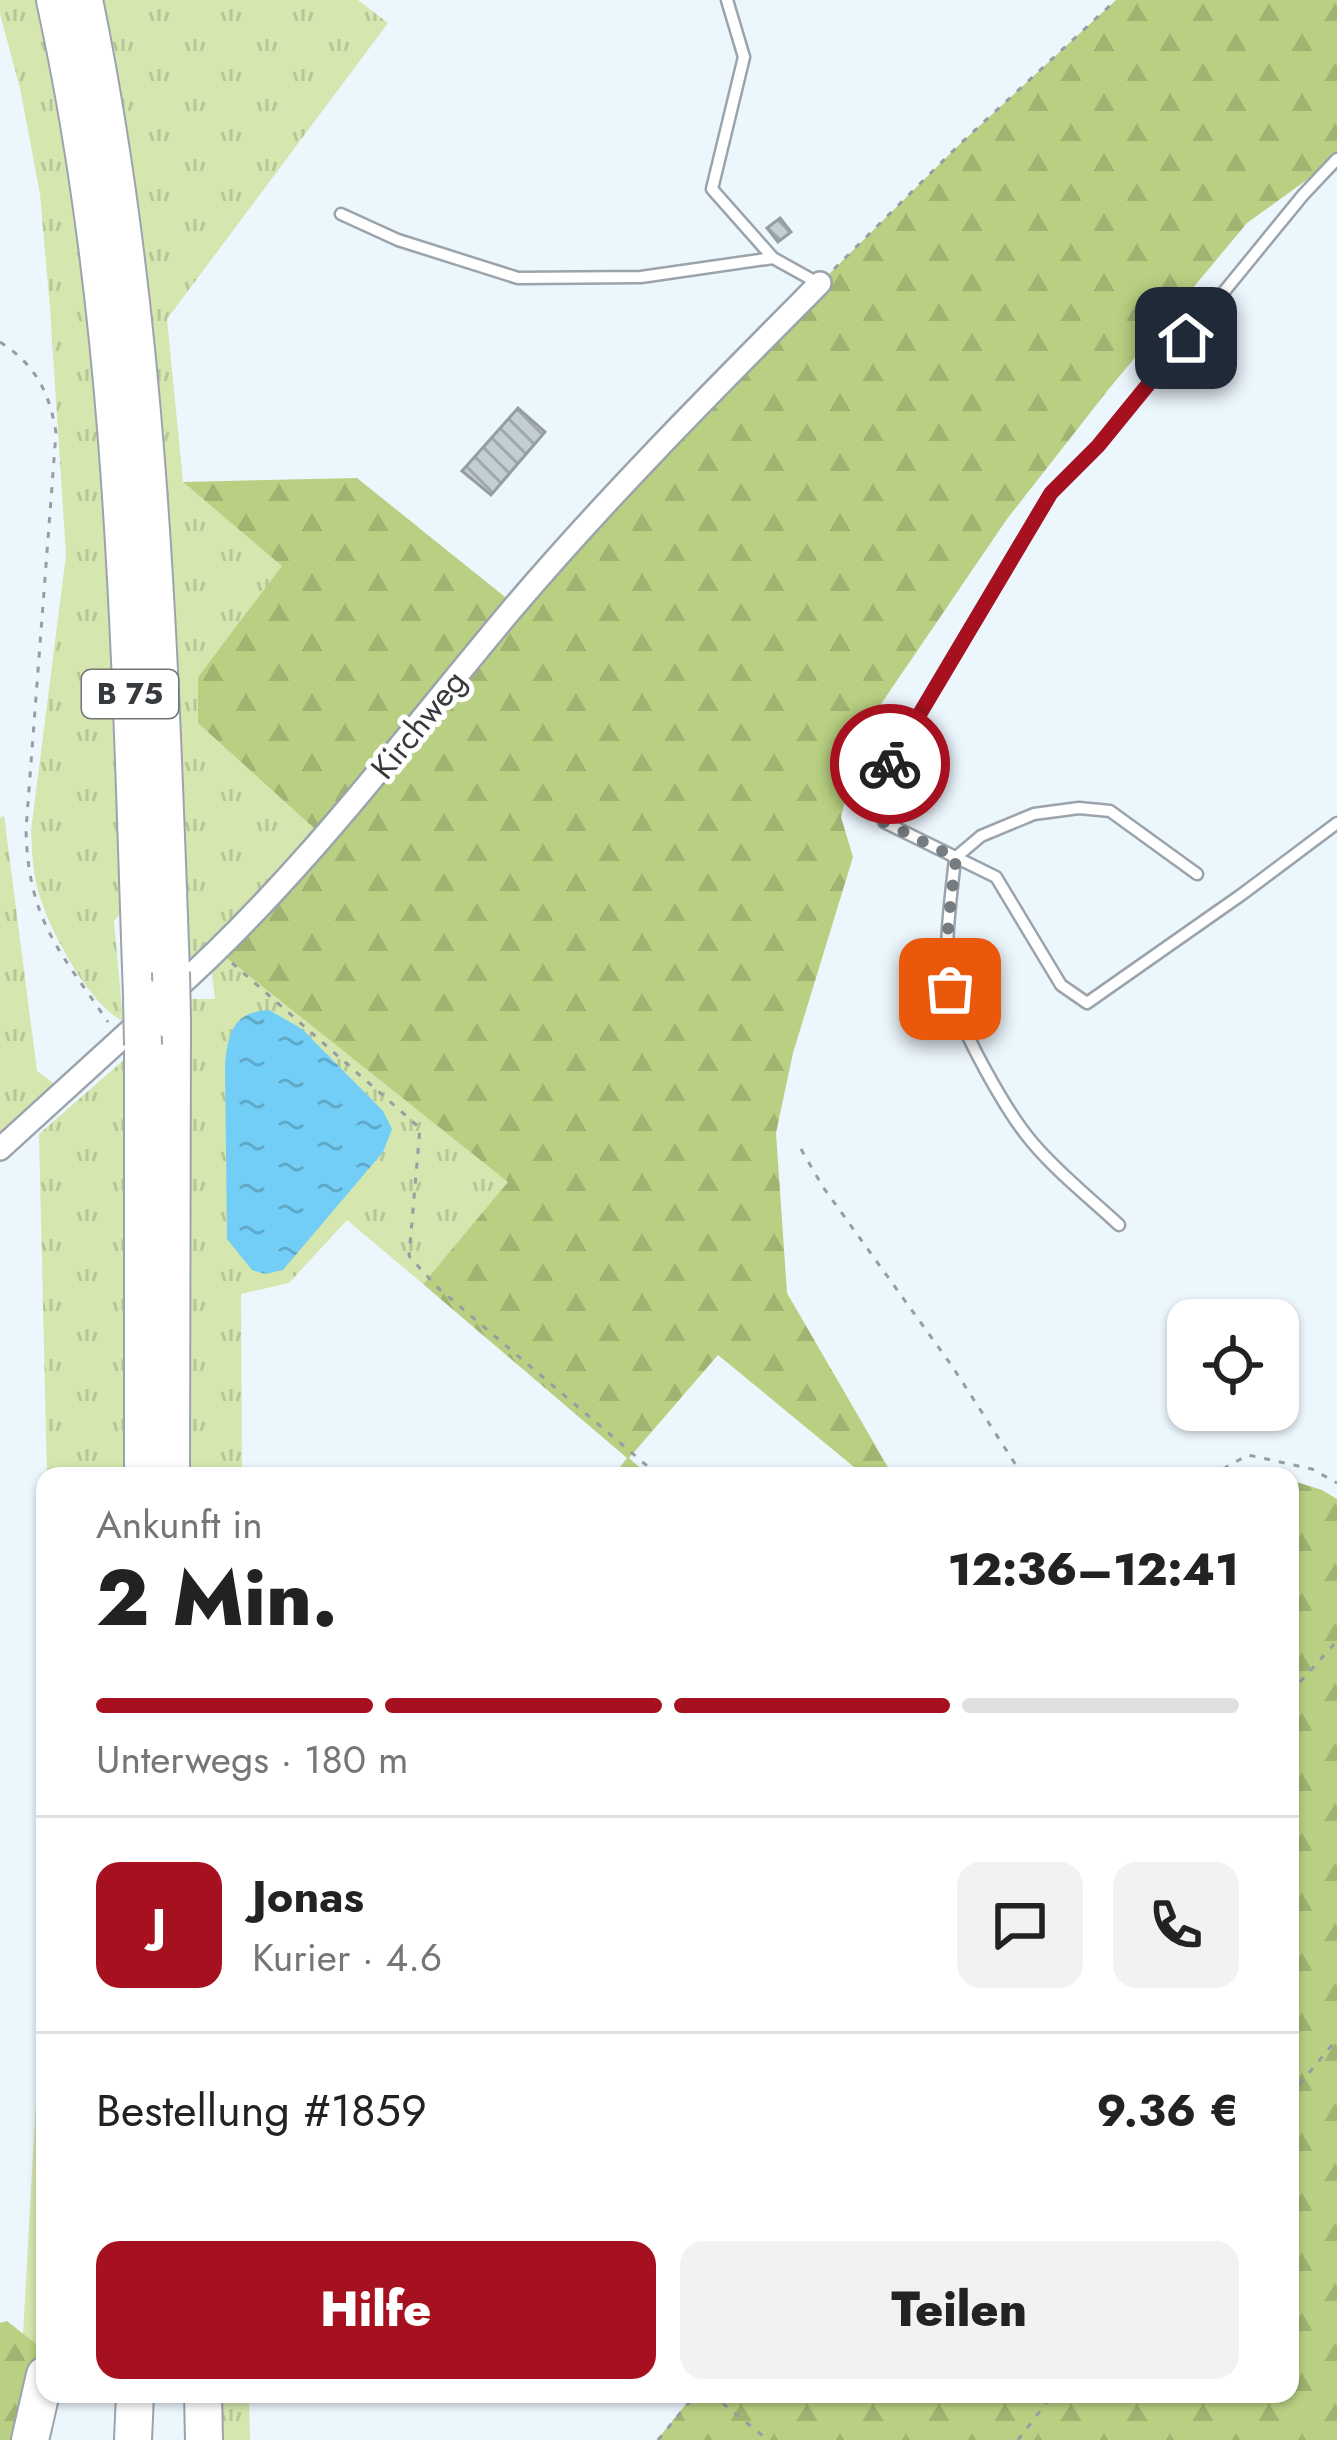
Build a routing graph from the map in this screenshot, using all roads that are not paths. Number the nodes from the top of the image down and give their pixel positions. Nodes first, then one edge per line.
1 (55, 0) edge
2 (84, 0) edge
3 (727, 0) edge
4 (1337, 158) edge
5 (341, 214) dead end
6 (773, 258) junction
7 (820, 284) joint
8 (1337, 823) edge
9 (956, 858) junction
10 (1197, 874) dead end
11 (131, 1042) junction
12 (0, 1149) edge
13 (1119, 1225) dead end
14 (143, 1467) edge
15 (171, 1467) edge
16 (38, 2403) edge
17 (132, 2403) edge
18 (203, 2403) edge
19 (30, 2440) edge
20 (131, 2440) edge
21 (204, 2440) edge

1 - 11 highway, B 75, bridge
2 - 15 highway, B 75, bridge
3 - 6 lane
4 - 9 lane
5 - 6 lane
6 - 7 lane
7 - 11 street, Kirchweg
8 - 9 lane
9 - 10 lane
9 - 13 lane
11 - 12 street, Kirchweg
11 - 14 highway, B 75
16 - 19 highway
17 - 20 highway
18 - 21 highway

